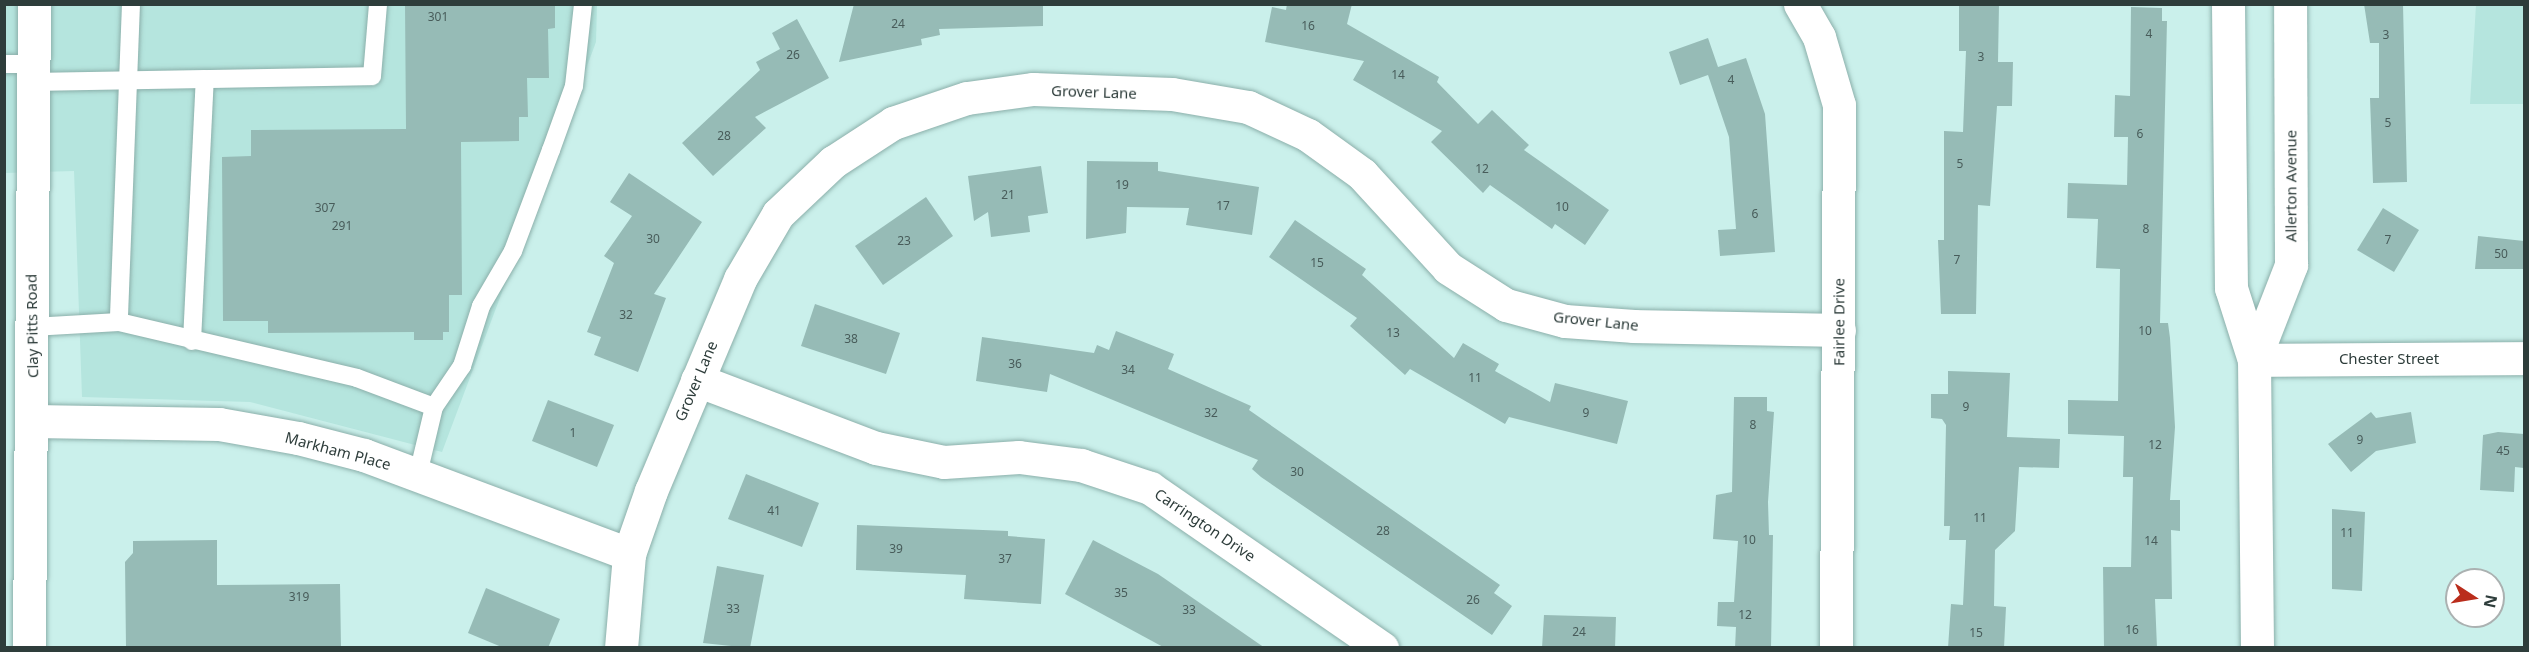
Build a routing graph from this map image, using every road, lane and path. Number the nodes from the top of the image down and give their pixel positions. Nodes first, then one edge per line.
1 (34, 4) edge
2 (131, 4) edge
3 (378, 4) edge
4 (583, 4) edge
5 (1800, 4) edge
6 (2229, 4) edge
7 (2290, 4) edge
8 (22, 70) edge
9 (129, 79) junction
10 (205, 79) junction
11 (119, 322) junction
12 (32, 327) junction
13 (1839, 330) junction
14 (192, 340) junction
15 (2524, 358) edge
16 (2254, 360) junction
17 (696, 380) junction
18 (434, 407) junction
19 (33, 421) junction
20 (418, 474) junction
21 (630, 554) junction
22 (29, 648) edge
23 (621, 648) edge
24 (1382, 648) edge
25 (1836, 648) edge
26 (2257, 648) edge

1 - 8 street, Clay Pitts Road
2 - 9 lane
3 - 10 lane
4 - 18 lane
5 - 13 street, Fairlee Drive
6 - 16 street, Allerton Avenue
7 - 16 street, Allerton Avenue
8 - 9 lane
8 - 12 street, Clay Pitts Road
9 - 10 lane
9 - 11 lane
10 - 14 lane
11 - 12 lane
11 - 14 lane
12 - 19 street, Clay Pitts Road
13 - 17 street, Grover Lane
13 - 25 street, Fairlee Drive
14 - 18 lane
15 - 16 street, Chester Street
16 - 26 street, Allerton Avenue
17 - 21 street, Grover Lane
17 - 24 street, Carrington Drive
18 - 20 lane
19 - 20 street, Markham Place
19 - 22 street, Clay Pitts Road
20 - 21 street, Markham Place
21 - 23 street, Grover Lane

